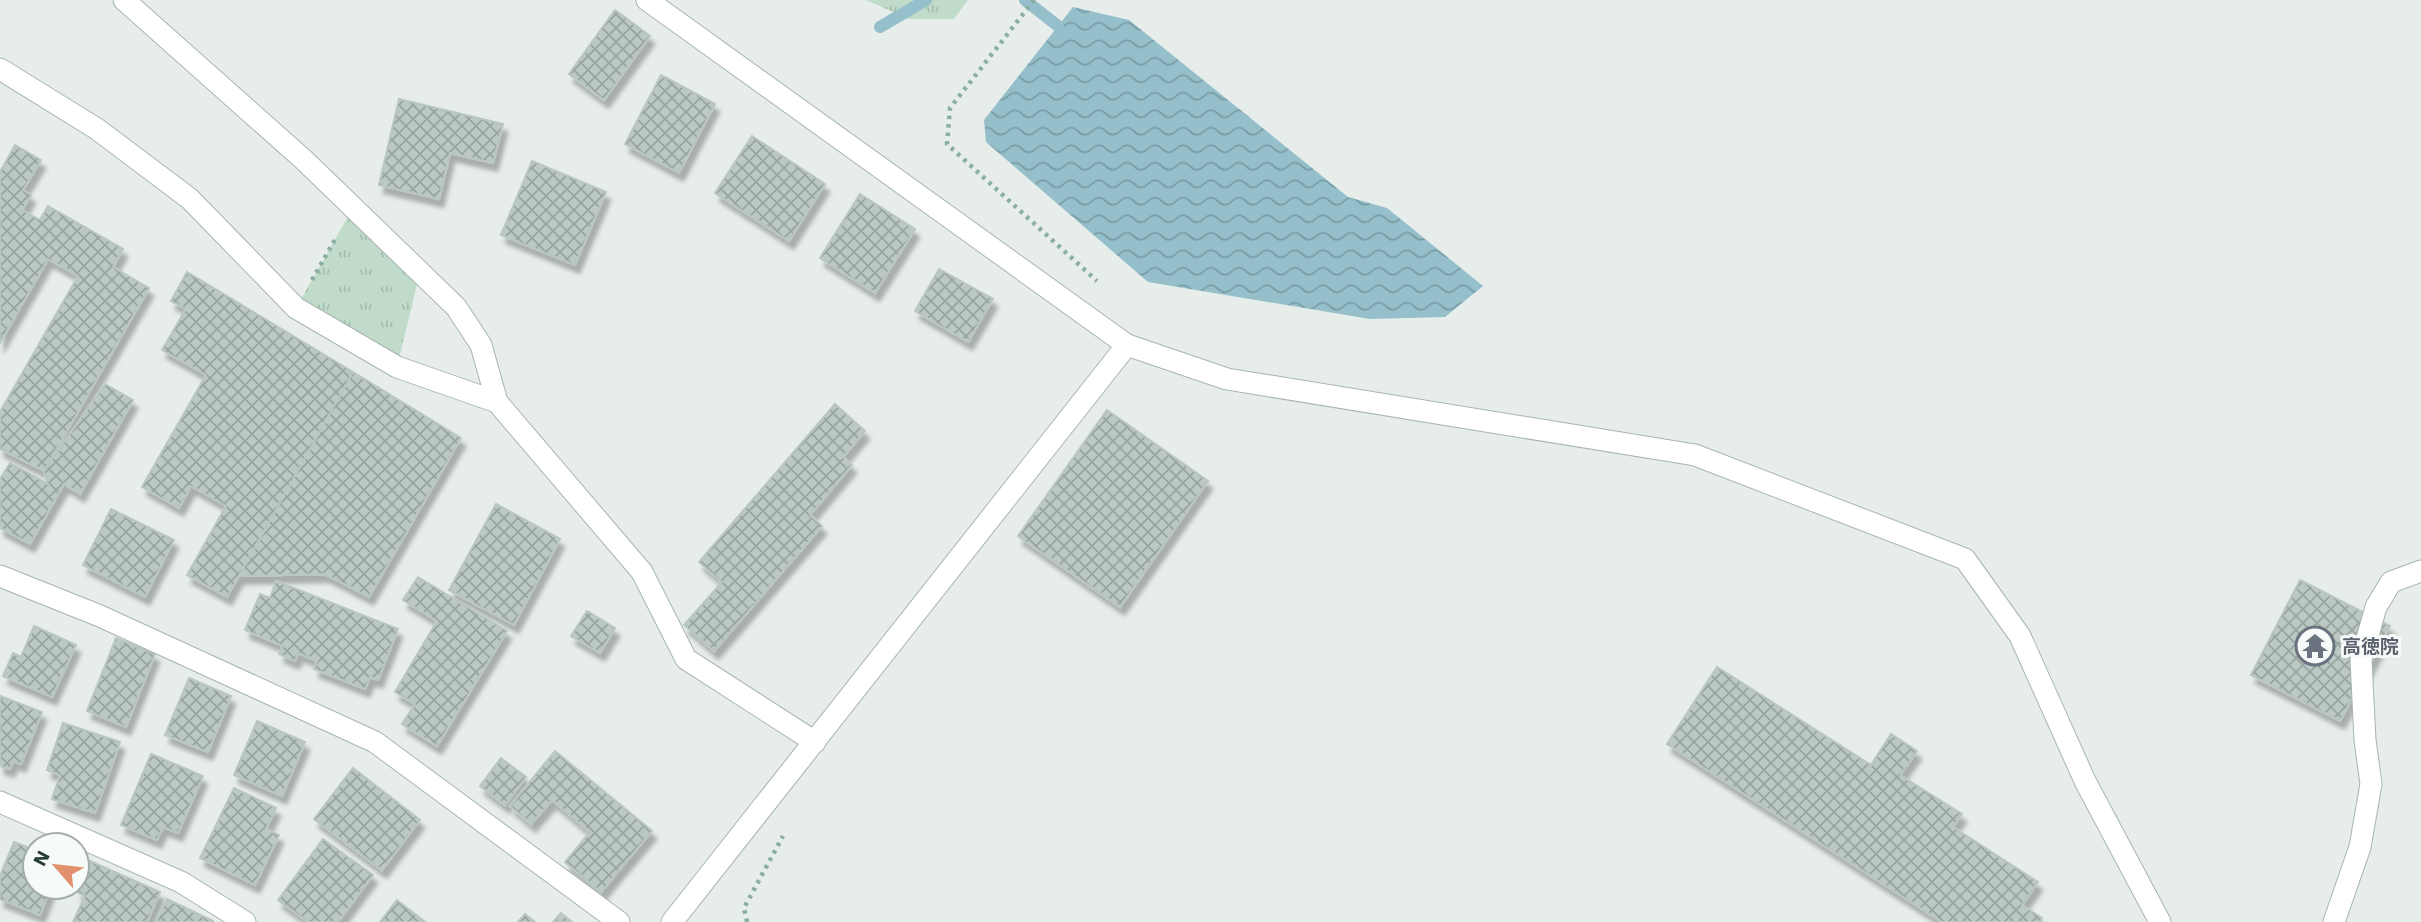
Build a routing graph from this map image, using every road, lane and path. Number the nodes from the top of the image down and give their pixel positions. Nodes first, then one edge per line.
1 (124, 0) edge
2 (647, 0) edge
3 (1034, 0) edge
4 (0, 69) edge
5 (353, 208) junction
6 (296, 308) junction
7 (1099, 325) junction
8 (1127, 345) junction
9 (497, 402) junction
10 (2421, 571) edge
11 (0, 576) edge
12 (815, 743) junction
13 (0, 802) edge
14 (245, 922) edge
15 (619, 922) edge
16 (672, 922) edge
17 (2160, 922) edge
18 (2334, 922) edge

1 - 5 street
2 - 7 street
3 - 7 path
4 - 6 street
5 - 6 path
5 - 9 street
6 - 9 street
7 - 8 street
8 - 12 street
8 - 17 street
9 - 12 street
10 - 18 street
11 - 15 street
12 - 16 street
13 - 14 street

